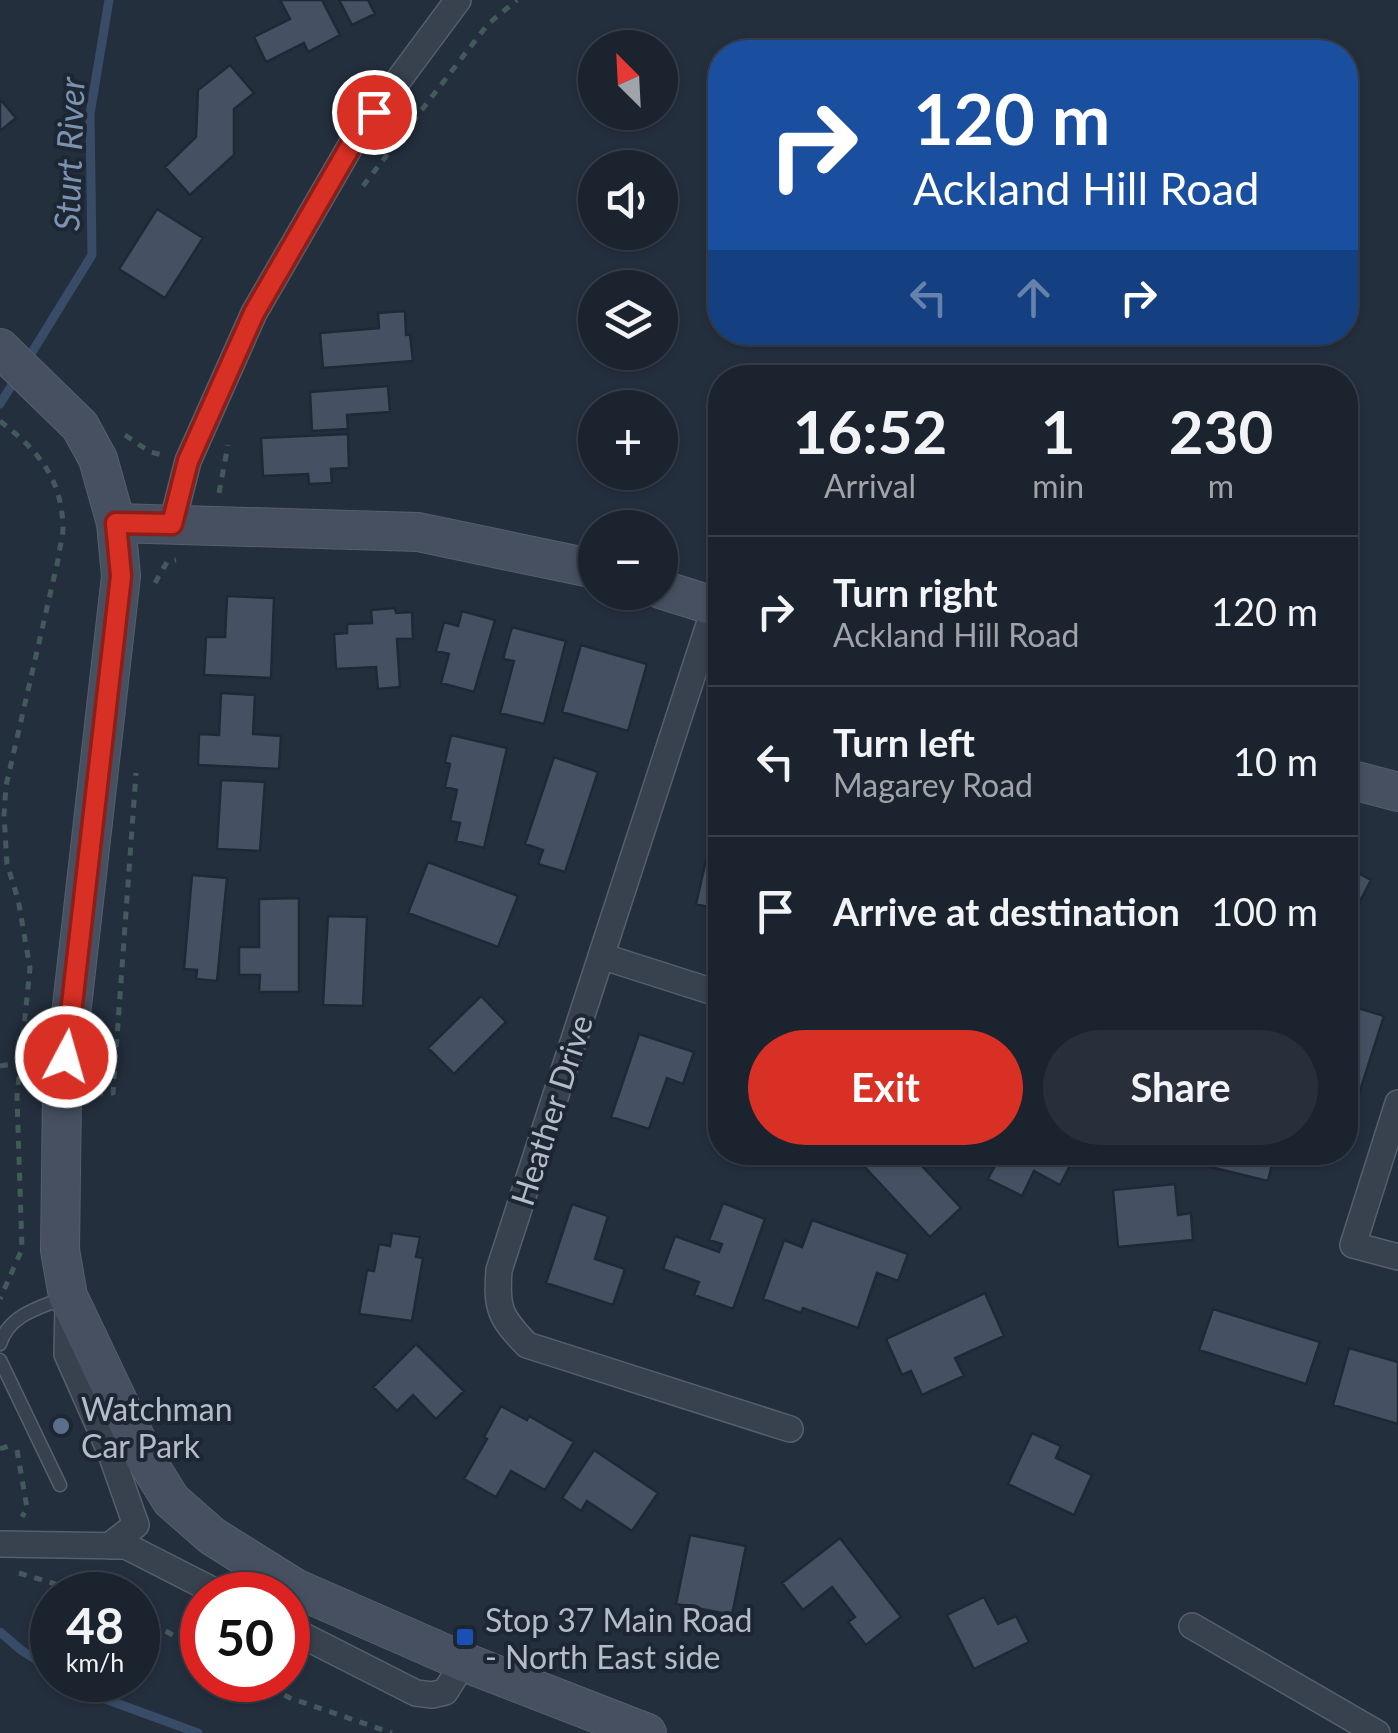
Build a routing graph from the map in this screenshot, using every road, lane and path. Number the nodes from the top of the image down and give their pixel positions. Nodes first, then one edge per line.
1 (458, 0) edge
2 (517, 0) edge
3 (353, 198) dead end
4 (4, 351) edge
5 (0, 421) edge
6 (120, 431) dead end
7 (228, 442) dead end
8 (188, 461) junction
9 (219, 490) dead end
10 (116, 523) junction
11 (172, 524) junction
12 (578, 566) edge
13 (678, 595) edge
14 (708, 604) edge
15 (708, 634) edge
16 (1358, 781) edge
17 (1398, 792) edge
18 (601, 956) junction
19 (708, 990) edge
20 (20, 1063) junction
21 (0, 1066) edge
22 (1398, 1103) edge
23 (1398, 1257) edge
24 (68, 1296) junction
25 (0, 1299) edge
26 (0, 1344) edge
27 (0, 1360) edge
28 (790, 1430) dead end
29 (15, 1444) dead end
30 (0, 1448) edge
31 (60, 1485) dead end
32 (0, 1544) edge
33 (109, 1546) junction
34 (180, 1574) edge
35 (1192, 1626) dead end
36 (310, 1639) edge
37 (464, 1662) junction
38 (302, 1702) edge
39 (392, 1733) edge
40 (647, 1733) edge
41 (1377, 1733) edge

1 - 8 street
2 - 3 path
4 - 10 main road
5 - 20 path
6 - 8 path
7 - 9 path
8 - 11 street
10 - 11 main road
10 - 24 main road
11 - 12 main road
13 - 14 main road
15 - 18 street, Heather Drive
16 - 17 main road
18 - 19 street
18 - 28 street, Heather Drive
20 - 21 path
20 - 25 path
22 - 23 street
24 - 26 lane
24 - 33 street
24 - 37 main road
27 - 31 lane
29 - 30 path
32 - 33 street
33 - 34 street
35 - 41 street
36 - 37 street
37 - 40 main road
38 - 39 path

